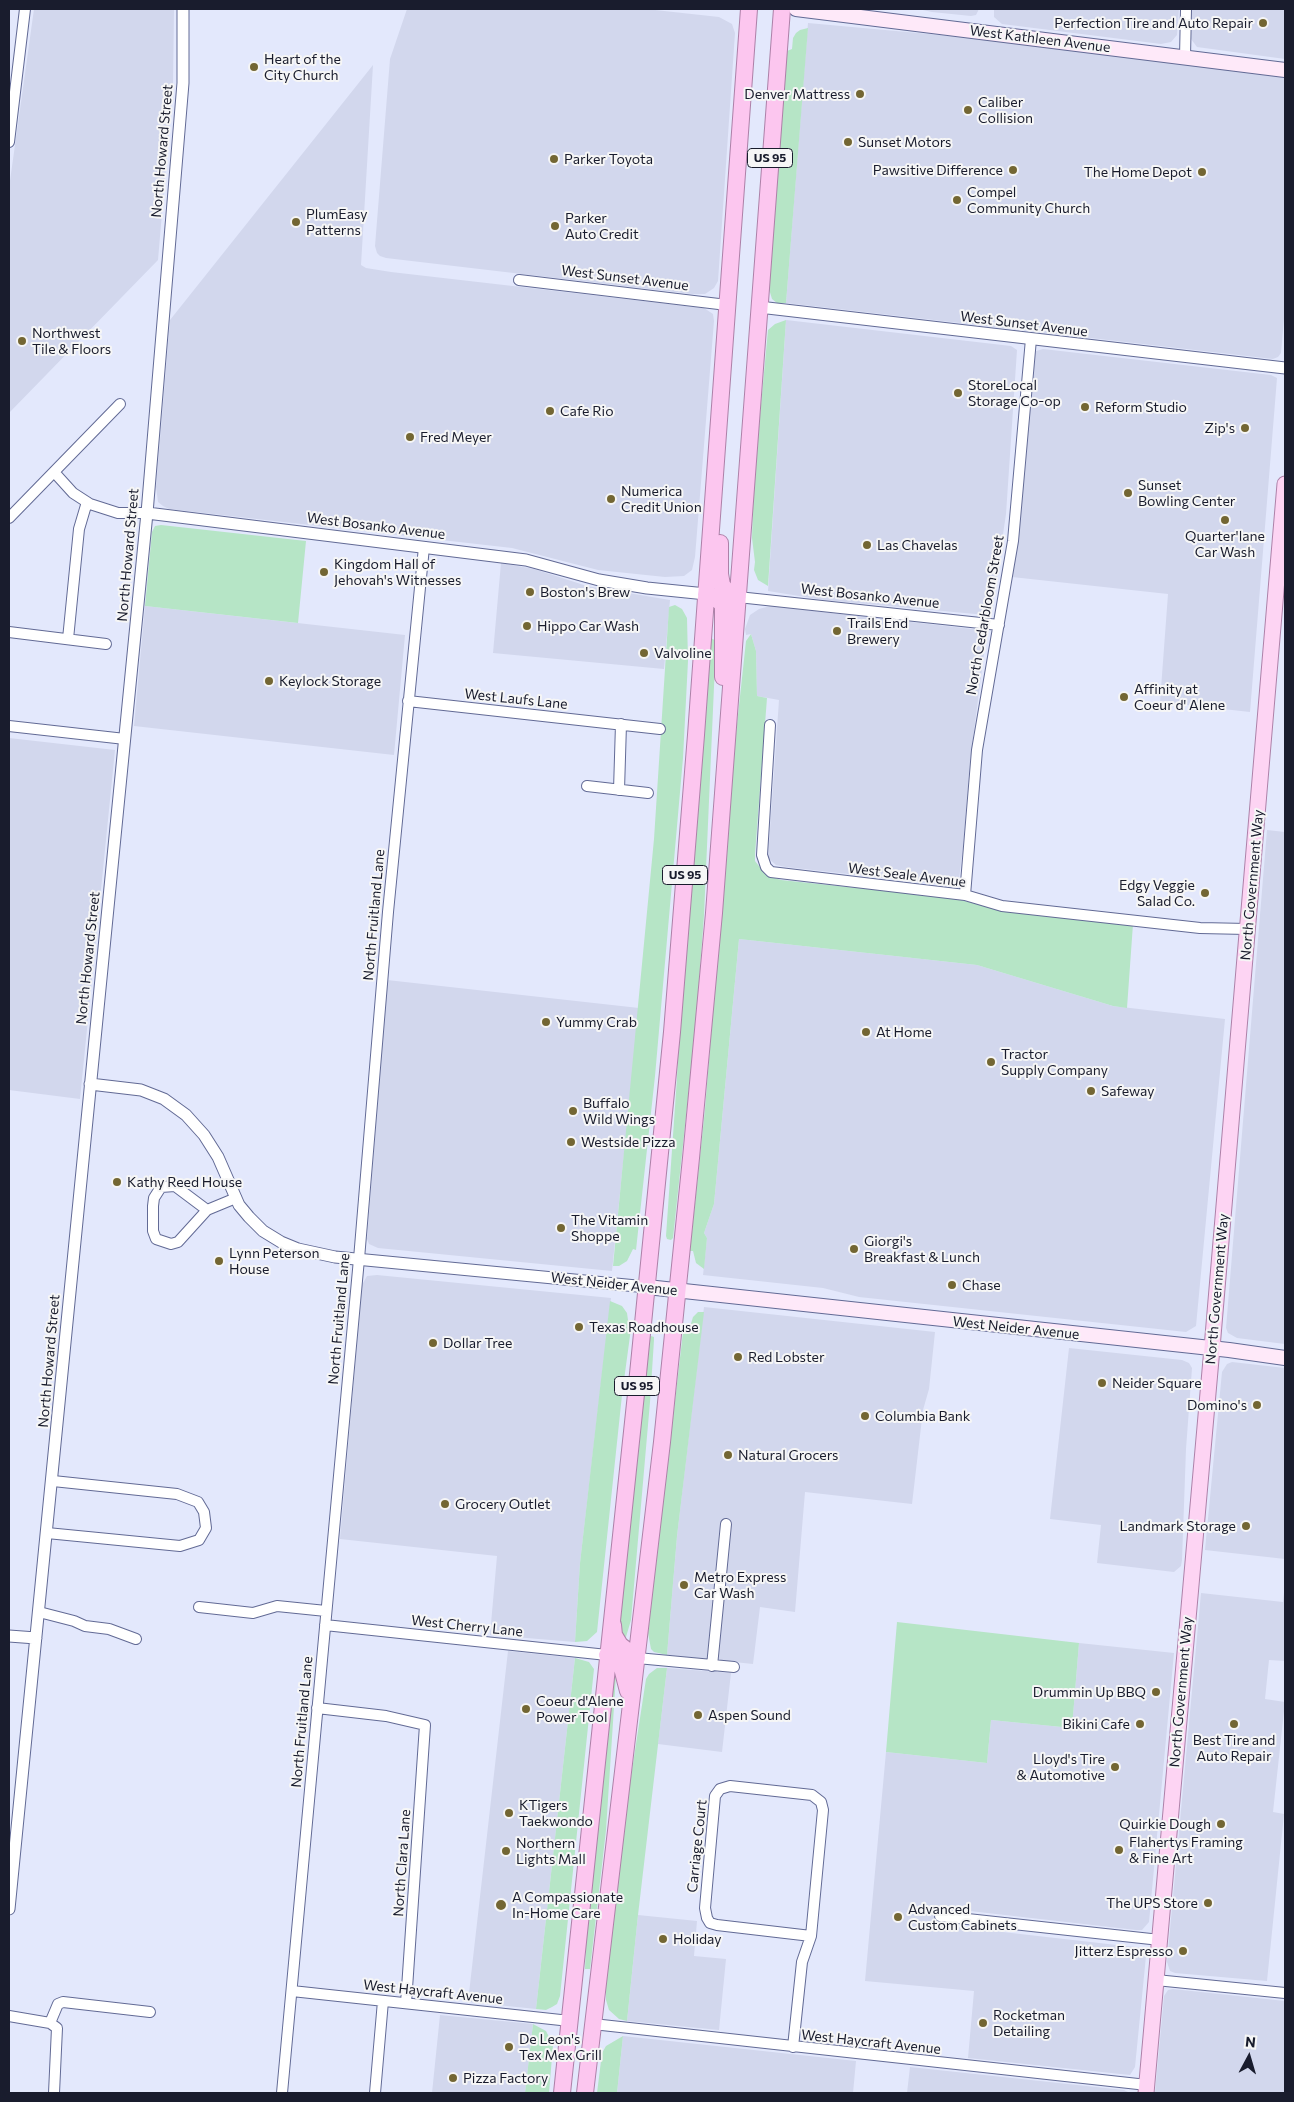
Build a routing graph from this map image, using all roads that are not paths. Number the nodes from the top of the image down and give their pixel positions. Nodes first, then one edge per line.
1 (25, 9) edge
2 (184, 9) edge
3 (749, 9) edge
4 (782, 9) edge
5 (796, 9) edge
6 (1186, 9) edge
7 (1185, 57) junction
8 (1285, 70) edge
9 (9, 142) edge
10 (519, 280) dead end
11 (728, 305) junction
12 (759, 307) junction
13 (1031, 339) junction
14 (1285, 368) edge
15 (120, 404) dead end
16 (54, 472) junction
17 (715, 479) junction
18 (1285, 484) edge
19 (87, 502) junction
20 (147, 513) junction
21 (9, 518) edge
22 (424, 547) junction
23 (706, 594) junction
24 (738, 597) junction
25 (999, 625) junction
26 (9, 632) edge
27 (68, 639) junction
28 (106, 644) dead end
29 (730, 698) junction
30 (408, 701) junction
31 (621, 724) junction
32 (770, 725) dead end
33 (9, 726) edge
34 (660, 729) dead end
35 (125, 739) junction
36 (587, 786) dead end
37 (619, 790) junction
38 (648, 793) dead end
39 (965, 895) junction
40 (1247, 929) junction
41 (90, 1084) junction
42 (236, 1198) junction
43 (207, 1210) junction
44 (359, 1259) junction
45 (647, 1287) junction
46 (677, 1291) junction
47 (1212, 1348) junction
48 (1285, 1358) edge
49 (52, 1481) junction
50 (726, 1524) dead end
51 (47, 1533) junction
52 (199, 1607) dead end
53 (326, 1611) junction
54 (39, 1612) junction
55 (612, 1616) junction
56 (325, 1625) junction
57 (9, 1636) edge
58 (36, 1638) junction
59 (136, 1639) dead end
60 (607, 1654) junction
61 (637, 1658) junction
62 (712, 1666) junction
63 (734, 1667) dead end
64 (631, 1703) junction
65 (317, 1708) junction
66 (9, 1909) edge
67 (940, 1916) dead end
68 (811, 1936) junction
69 (1160, 1940) junction
70 (575, 1976) junction
71 (1156, 1980) junction
72 (292, 1991) junction
73 (1285, 1993) edge
74 (383, 2001) junction
75 (406, 2003) junction
76 (150, 2012) dead end
77 (9, 2016) edge
78 (570, 2021) junction
79 (50, 2023) junction
80 (593, 2024) junction
81 (794, 2047) junction
82 (588, 2063) junction
83 (1146, 2089) edge
84 (54, 2093) edge
85 (282, 2093) edge
86 (375, 2093) edge
87 (562, 2093) edge
88 (585, 2093) edge

1 - 9 street
2 - 20 street, North Howard Street
3 - 11 highway, US 95
4 - 12 highway, US 95
5 - 7 main road, West Kathleen Avenue
6 - 7 street
7 - 8 main road, West Kathleen Avenue
10 - 11 street, West Sunset Avenue
11 - 17 highway, US 95
12 - 13 street, West Sunset Avenue
12 - 24 highway, US 95
13 - 14 street, West Sunset Avenue
13 - 25 street, North Cedarbloom Street
15 - 16 street
16 - 19 street, West Bosanko Avenue
16 - 21 street
17 - 23 highway, US 95
17 - 24 highway
18 - 40 main road, North Government Way
19 - 20 street, West Bosanko Avenue
19 - 27 street
20 - 22 street, West Bosanko Avenue
20 - 35 street, North Howard Street
22 - 23 street, West Bosanko Avenue
22 - 30 street, North Fruitland Lane
23 - 29 highway
23 - 45 highway, US 95
24 - 25 street, West Bosanko Avenue
24 - 29 highway, US 95
25 - 39 street, North Cedarbloom Street
26 - 27 street
27 - 28 street
29 - 46 highway, US 95
30 - 31 street, West Laufs Lane
30 - 44 street, North Fruitland Lane
31 - 34 street, West Laufs Lane
31 - 37 street
32 - 39 street, West Seale Avenue
33 - 35 street
35 - 41 street, North Howard Street
36 - 37 street
37 - 38 street
39 - 40 street, West Seale Avenue
40 - 47 main road, North Government Way
41 - 42 street, West Neider Avenue
41 - 49 street, North Howard Street
42 - 43 street
42 - 44 street, West Neider Avenue
43 - 43 street
44 - 45 street, West Neider Avenue
44 - 53 street, North Fruitland Lane
45 - 46 main road, West Neider Avenue
45 - 55 highway, US 95
46 - 47 main road, West Neider Avenue
46 - 61 highway, US 95
47 - 48 main road, West Neider Avenue
47 - 69 main road, North Government Way
49 - 51 street, North Howard Street
49 - 51 street
50 - 62 street
51 - 54 street, North Howard Street
52 - 53 street
53 - 56 street, North Fruitland Lane
54 - 58 street, North Howard Street
54 - 59 street
55 - 60 highway, US 95
55 - 61 highway
56 - 60 street, West Cherry Lane
56 - 65 street, North Fruitland Lane
57 - 58 street
58 - 66 street, North Howard Street
60 - 64 highway
60 - 70 highway, US 95
61 - 62 street
61 - 64 highway, US 95
62 - 63 street
64 - 80 highway, US 95
65 - 72 street, North Fruitland Lane
65 - 75 street, North Clara Lane
67 - 69 street
68 - 68 street, Carriage Court
68 - 81 street, Carriage Court
69 - 71 main road, North Government Way
70 - 78 highway, US 95
70 - 80 highway
71 - 73 street
71 - 83 main road, North Government Way
72 - 74 street, West Haycraft Avenue
72 - 85 street, North Fruitland Lane
74 - 75 street, West Haycraft Avenue
74 - 86 street
75 - 78 street, West Haycraft Avenue
76 - 79 street
77 - 79 street
78 - 82 highway
78 - 87 highway, US 95
79 - 84 street
80 - 81 street, West Haycraft Avenue
80 - 82 highway, US 95
81 - 83 street, West Haycraft Avenue
82 - 88 highway, US 95

